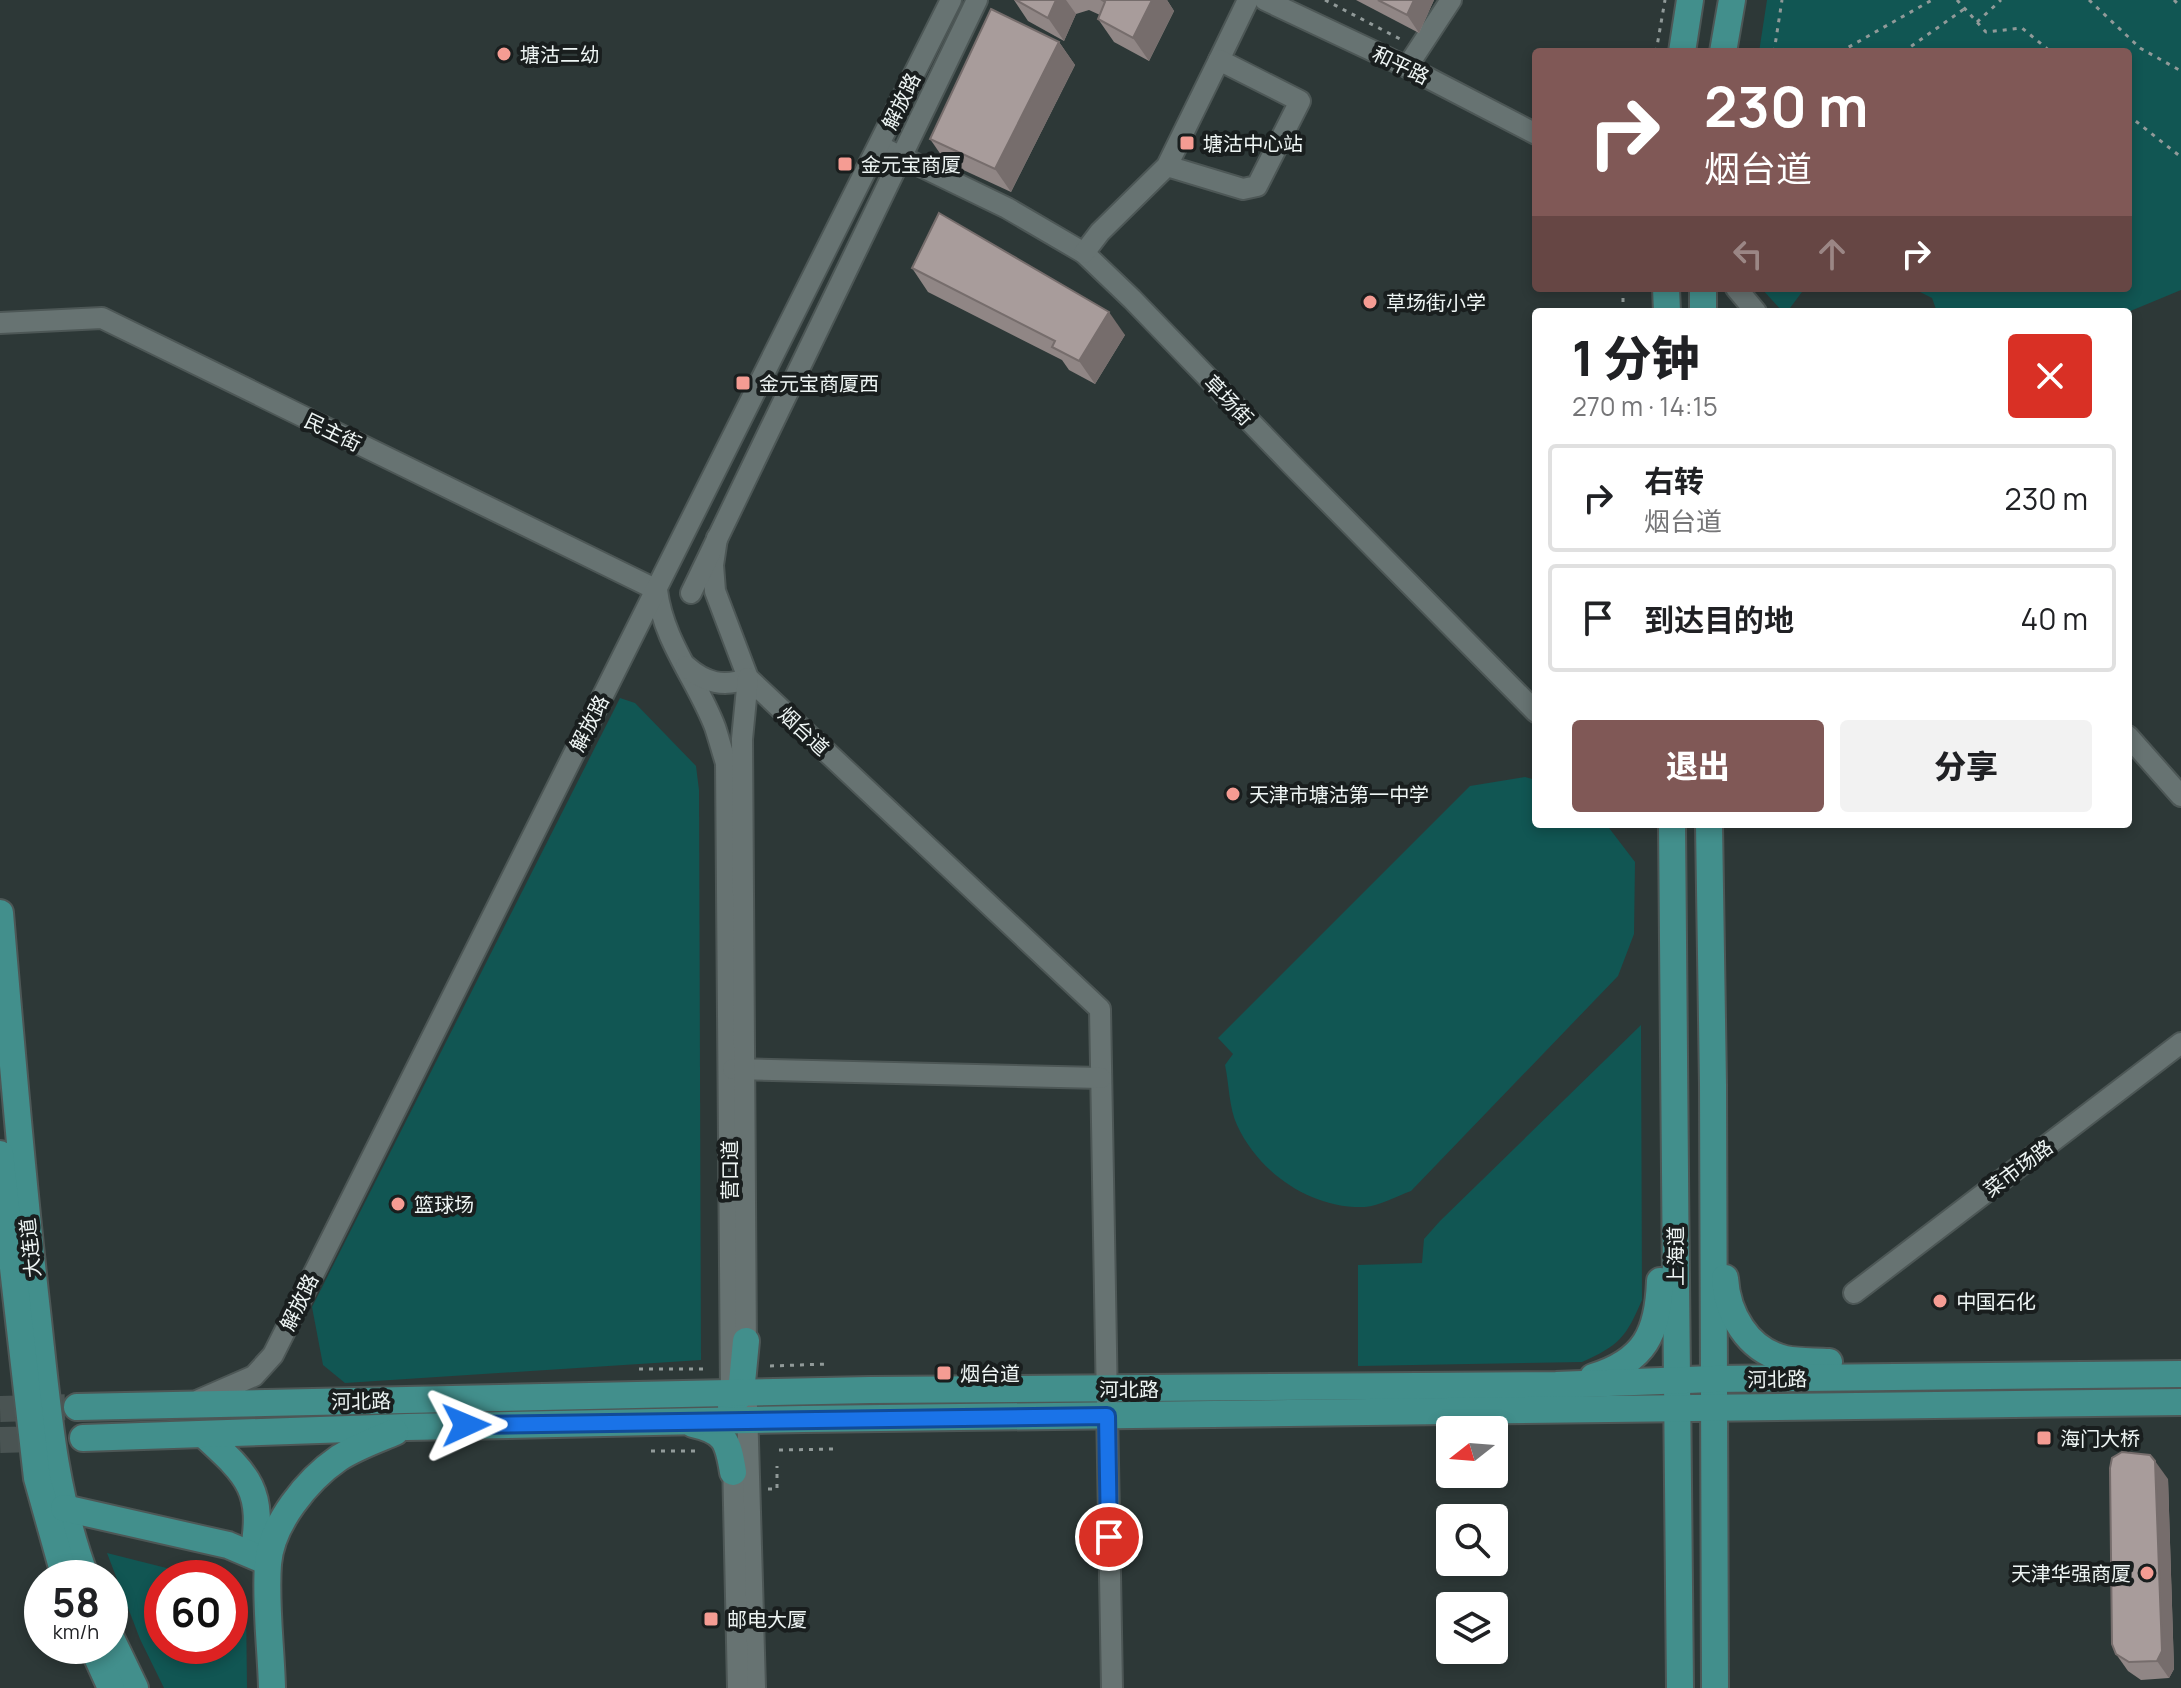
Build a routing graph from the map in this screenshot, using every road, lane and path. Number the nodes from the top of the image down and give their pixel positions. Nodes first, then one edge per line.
1 (951, 0) edge
2 (977, 0) edge
3 (1248, 0) edge
4 (1265, 0) edge
5 (1451, 0) edge
6 (1665, 0) edge
7 (1690, 0) edge
8 (1732, 0) edge
9 (1782, 0) edge
10 (1932, 0) edge
11 (1957, 0) edge
12 (2001, 0) edge
13 (2089, 0) edge
14 (2174, 0) edge
15 (2181, 7) edge
16 (1964, 9) junction
17 (1977, 22) junction
18 (1657, 48) edge
19 (1683, 48) edge
20 (1724, 48) edge
21 (1775, 48) edge
22 (1847, 48) edge
23 (1909, 48) edge
24 (2046, 48) edge
25 (1219, 60) junction
26 (1407, 67) junction
27 (2181, 71) edge
28 (2132, 118) edge
29 (1532, 132) edge
30 (879, 146) junction
31 (900, 156) junction
32 (2181, 157) edge
33 (1167, 166) junction
34 (1084, 253) junction
35 (1739, 292) edge
36 (1753, 308) edge
37 (0, 323) edge
38 (717, 538) junction
39 (657, 590) junction
40 (691, 593) junction
41 (732, 638) junction
42 (681, 662) junction
43 (748, 678) junction
44 (1532, 708) edge
45 (2132, 741) edge
46 (2181, 796) edge
47 (1672, 828) edge
48 (1709, 828) edge
49 (0, 913) edge
50 (2181, 1043) edge
51 (737, 1069) junction
52 (1101, 1078) junction
53 (1676, 1135) junction
54 (1713, 1135) junction
55 (0, 1154) edge
56 (1854, 1293) dead end
57 (738, 1341) junction
58 (828, 1364) dead end
59 (770, 1366) dead end
60 (639, 1369) dead end
61 (704, 1369) dead end
62 (2181, 1374) edge
63 (1891, 1377) junction
64 (1556, 1385) junction
65 (1106, 1390) junction
66 (810, 1391) junction
67 (1688, 1392) junction
68 (670, 1394) junction
69 (2181, 1402) edge
70 (738, 1403) junction
71 (187, 1404) junction
72 (77, 1407) tunnel mouth
73 (1612, 1409) junction
74 (1107, 1416) junction
75 (674, 1421) junction
76 (407, 1427) junction
77 (203, 1434) junction
78 (83, 1438) tunnel mouth
79 (836, 1449) dead end
80 (779, 1450) dead end
81 (651, 1451) dead end
82 (698, 1451) dead end
83 (741, 1472) junction
84 (1676, 1479) junction
85 (64, 1508) junction
86 (260, 1558) junction
87 (60, 1560) edge
88 (80, 1560) edge
89 (100, 1664) edge
90 (123, 1664) edge
91 (111, 1688) edge
92 (135, 1688) edge
93 (272, 1688) edge
94 (738, 1688) edge
95 (755, 1688) edge
96 (1112, 1688) edge
97 (1680, 1688) edge
98 (1715, 1688) edge

1 - 30 street, 解放路
2 - 31 street, 解放路
3 - 25 street
4 - 26 street, 和平路
5 - 26 street
6 - 18 path
7 - 19 main road
8 - 20 main road
9 - 21 path
10 - 22 path
11 - 16 path
12 - 17 path
13 - 27 path
14 - 15 path
16 - 17 path
16 - 23 path
17 - 24 path
25 - 33 street
25 - 33 street
26 - 29 street, 和平路
28 - 32 path
30 - 31 street, 草场街
30 - 39 street, 解放路
31 - 34 street, 草场街
31 - 38 street, 解放路
33 - 34 street
34 - 44 street, 草场街
35 - 36 street
37 - 39 street, 民主街
38 - 40 street, 解放路
38 - 41 street
39 - 40 street
39 - 42 street, 营口道
39 - 71 street, 解放路
40 - 41 street
41 - 43 street
42 - 43 street
42 - 51 street, 营口道
43 - 51 street, 营口道
43 - 52 street, 烟台道
45 - 46 street
47 - 53 main road, 上海道
48 - 54 main road, 上海道
49 - 85 main road, 大连道
50 - 56 street, 菜市场路
51 - 52 street
51 - 57 street, 营口道
52 - 65 street, 烟台道
53 - 64 main road
53 - 67 main road, 上海道
54 - 63 main road
54 - 67 main road, 上海道
55 - 87 main road, 大连道
57 - 66 main road
57 - 68 street, 营口道
57 - 70 main road
58 - 59 path
60 - 61 path
62 - 63 main road, 河北路
63 - 67 main road, 河北路
64 - 65 main road, 河北路
64 - 67 main road, 河北路
65 - 66 main road, 河北路
65 - 74 street, 烟台道
66 - 70 main road, 河北路
67 - 69 main road, 河北路
67 - 73 main road, 河北路
67 - 84 main road, 上海道
67 - 98 main road, 上海道
68 - 70 main road, 河北路
68 - 71 main road, 河北路
70 - 74 main road, 河北路
70 - 75 main road, 河北路
70 - 83 street
71 - 72 main road, 河北路
73 - 74 main road, 河北路
73 - 84 main road
74 - 96 street, 烟台道
75 - 76 main road, 河北路
75 - 83 main road
76 - 77 main road, 河北路
76 - 86 main road
77 - 78 main road, 河北路
77 - 86 main road
79 - 80 path
81 - 82 path
83 - 94 street
83 - 95 street
84 - 97 main road, 上海道
85 - 86 main road
85 - 88 main road, 大连道
86 - 93 main road
89 - 91 main road
90 - 92 main road

